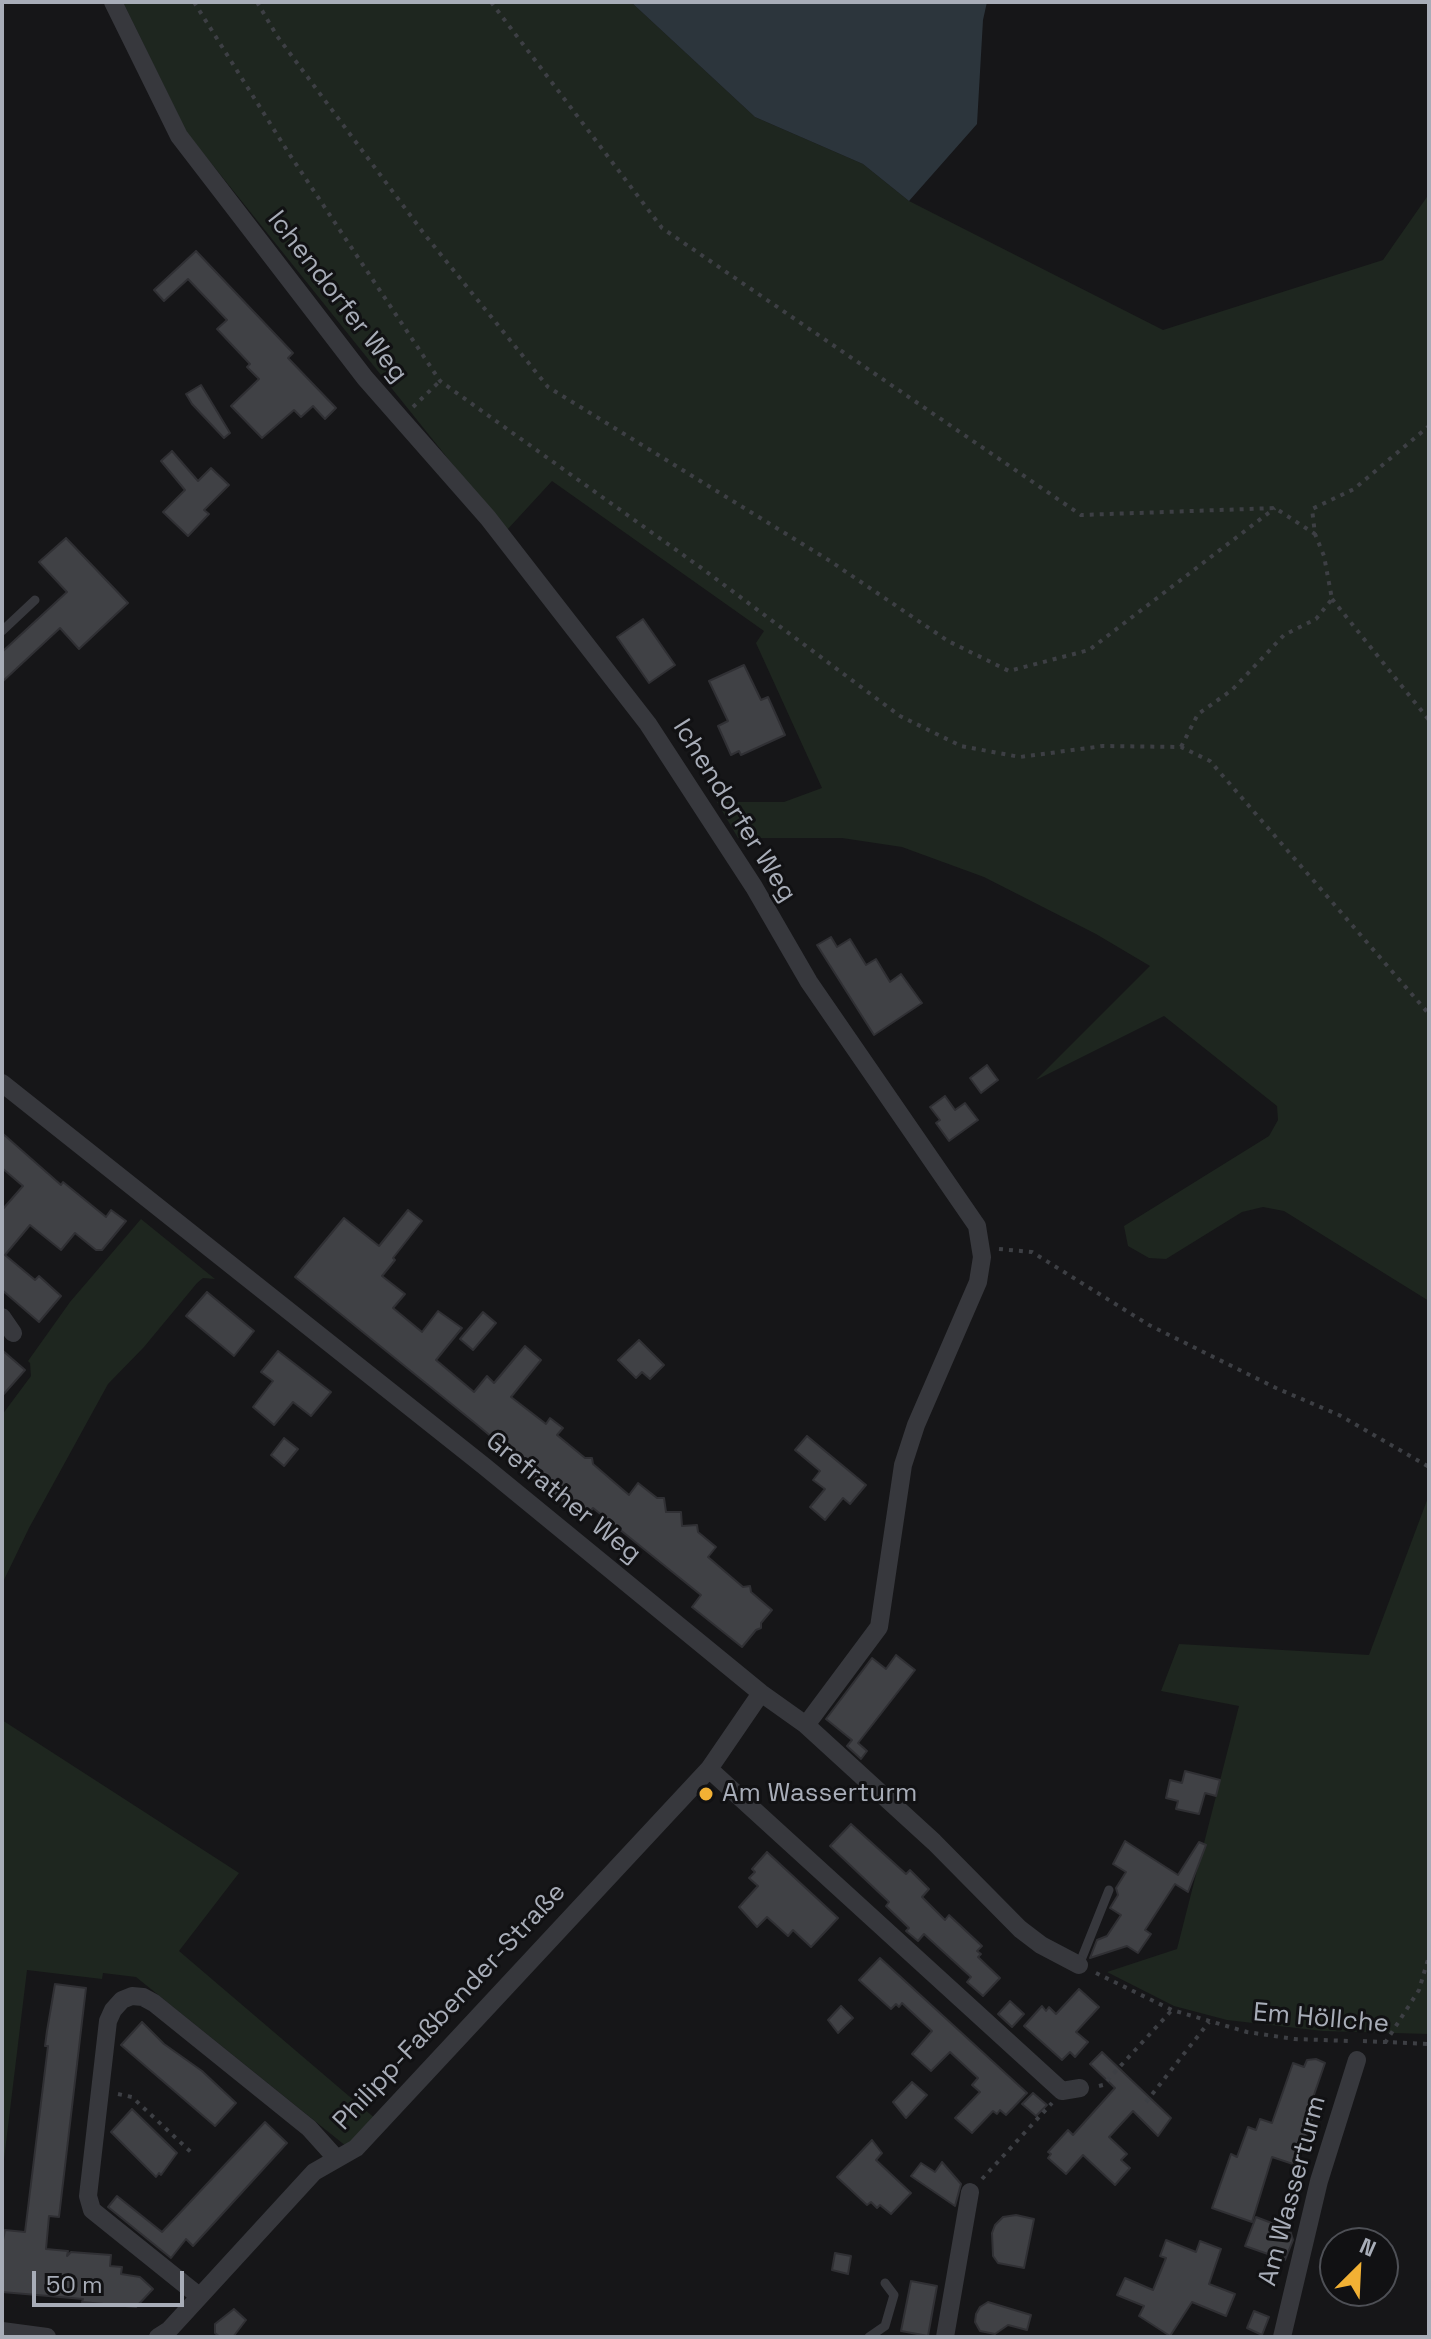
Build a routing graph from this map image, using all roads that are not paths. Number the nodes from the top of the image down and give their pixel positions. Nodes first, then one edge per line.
1 (113, 2) edge
2 (35, 600) dead end
3 (2, 631) edge
4 (2, 1083) edge
5 (761, 1693) junction
6 (806, 1725) junction
7 (709, 1769) junction
8 (1109, 1890) dead end
9 (1079, 1965) joint
10 (1357, 2060) dead end
11 (1071, 2090) road end
12 (336, 2158) junction
13 (970, 2192) road end
14 (885, 2283) dead end
15 (199, 2296) junction
16 (2, 2331) edge
17 (47, 2337) edge
18 (158, 2337) edge
19 (869, 2337) edge
20 (945, 2337) edge
21 (1282, 2337) edge

1 - 6 street, Ichendorfer Weg
2 - 3 lane
4 - 5 street, Grefrather Weg
5 - 6 street, Grefrather Weg
5 - 7 street, Philipp-Faßbender-Straße
6 - 9 street, Grefrather Weg
7 - 11 street
7 - 12 street, Philipp-Faßbender-Straße
8 - 9 lane
10 - 21 street, Am Wasserturm
12 - 15 street, Philipp-Faßbender-Straße
12 - 15 street
13 - 20 street
14 - 19 lane
15 - 18 street, Philipp-Faßbender-Straße
16 - 17 street

